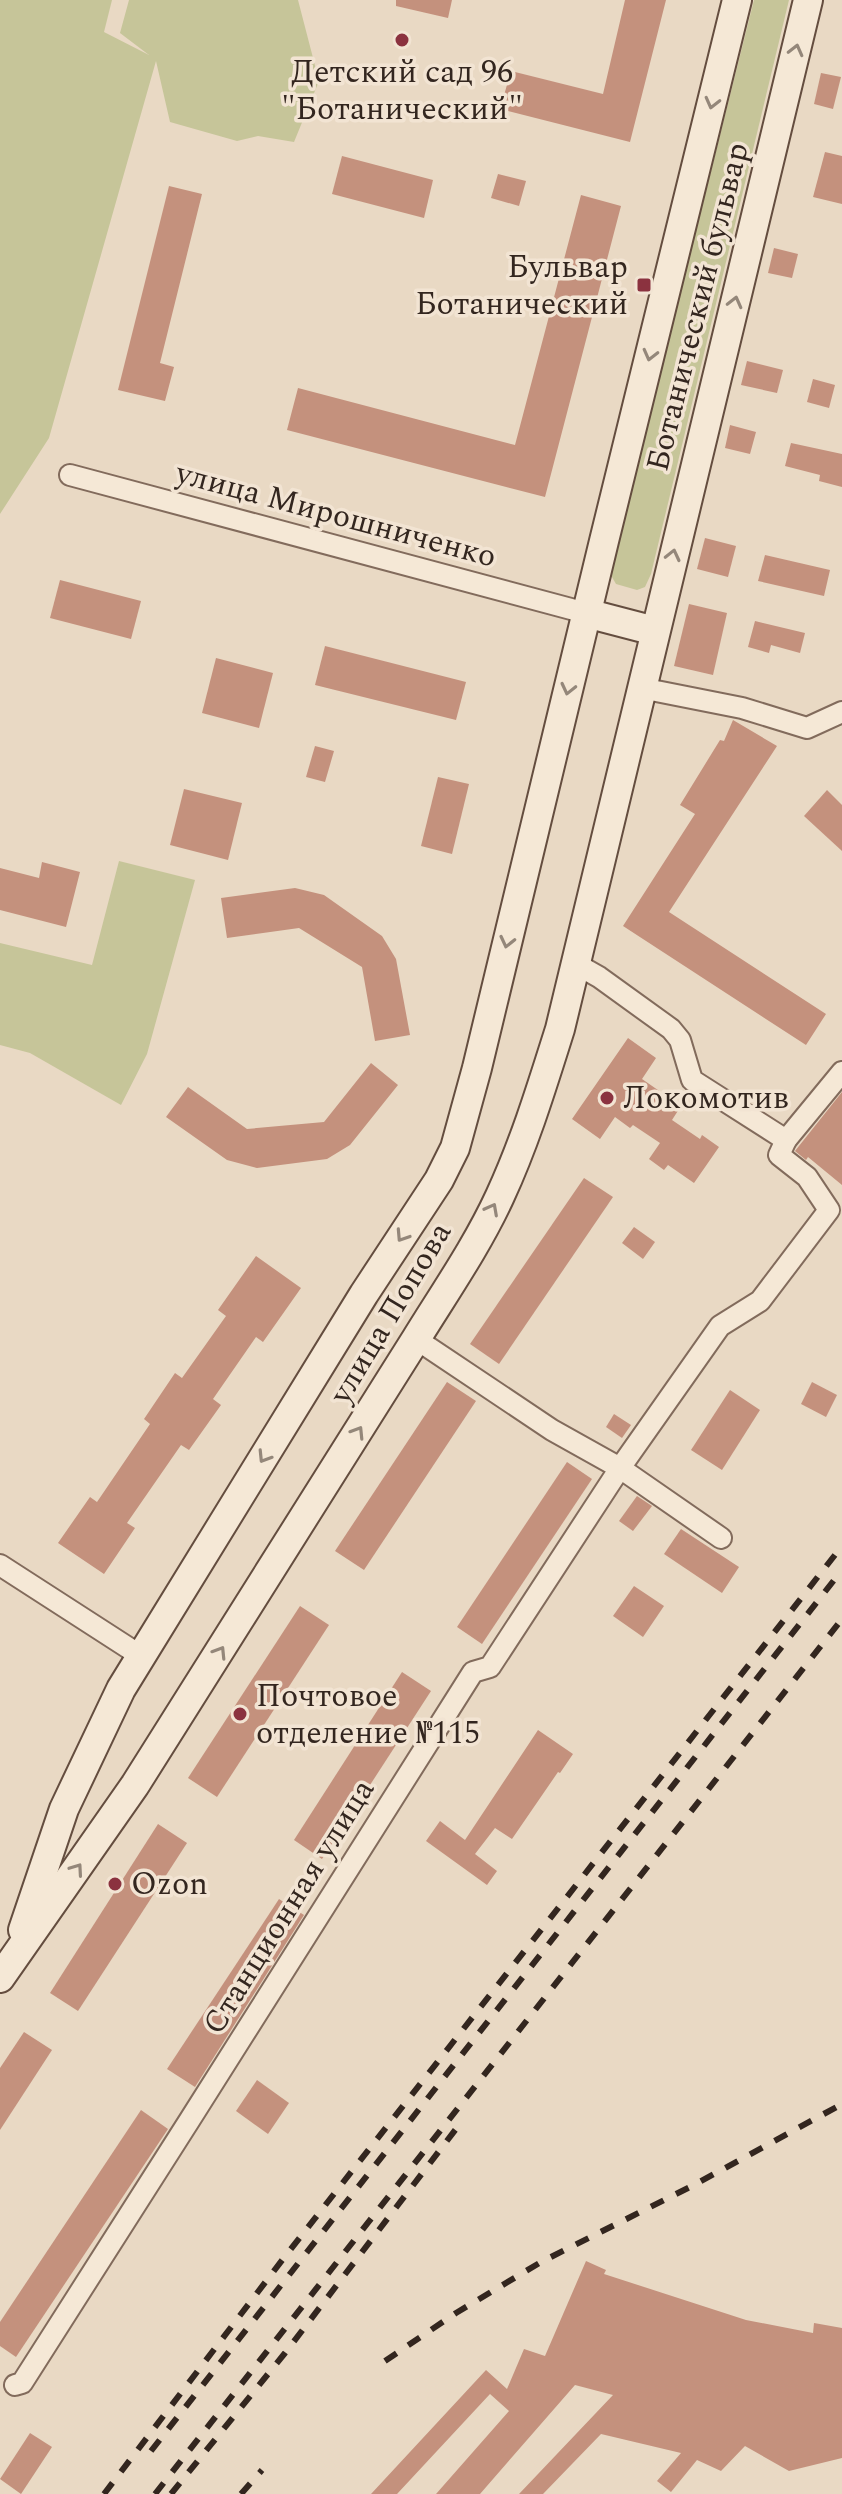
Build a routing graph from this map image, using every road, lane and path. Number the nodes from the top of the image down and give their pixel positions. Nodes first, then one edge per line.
1 (737, 0) edge
2 (808, 0) edge
3 (70, 475) dead end
4 (586, 613) junction
5 (655, 631) junction
6 (641, 688) junction
7 (842, 712) edge
8 (576, 964) junction
9 (842, 1072) edge
10 (786, 1140) junction
11 (416, 1339) junction
12 (620, 1468) junction
13 (721, 1538) dead end
14 (0, 1565) edge
15 (141, 1656) junction
16 (7, 1966) edge
17 (15, 2385) dead end

1 -> 4 street, Ботанический бульвар
5 -> 2 street, Ботанический бульвар
3 - 4 street, улица Мирошниченко
4 - 5 street
4 -> 15 street, улица Попова
5 - 6 street, улица Попова
6 - 7 street
6 - 8 street, улица Попова
8 - 10 street
11 -> 8 street, улица Попова
9 - 10 street
10 - 12 street, Станционная улица
11 - 12 street
16 -> 11 street, улица Попова
12 - 13 street
12 - 17 street, Станционная улица
14 - 15 street
15 - 16 street, улица Попова

